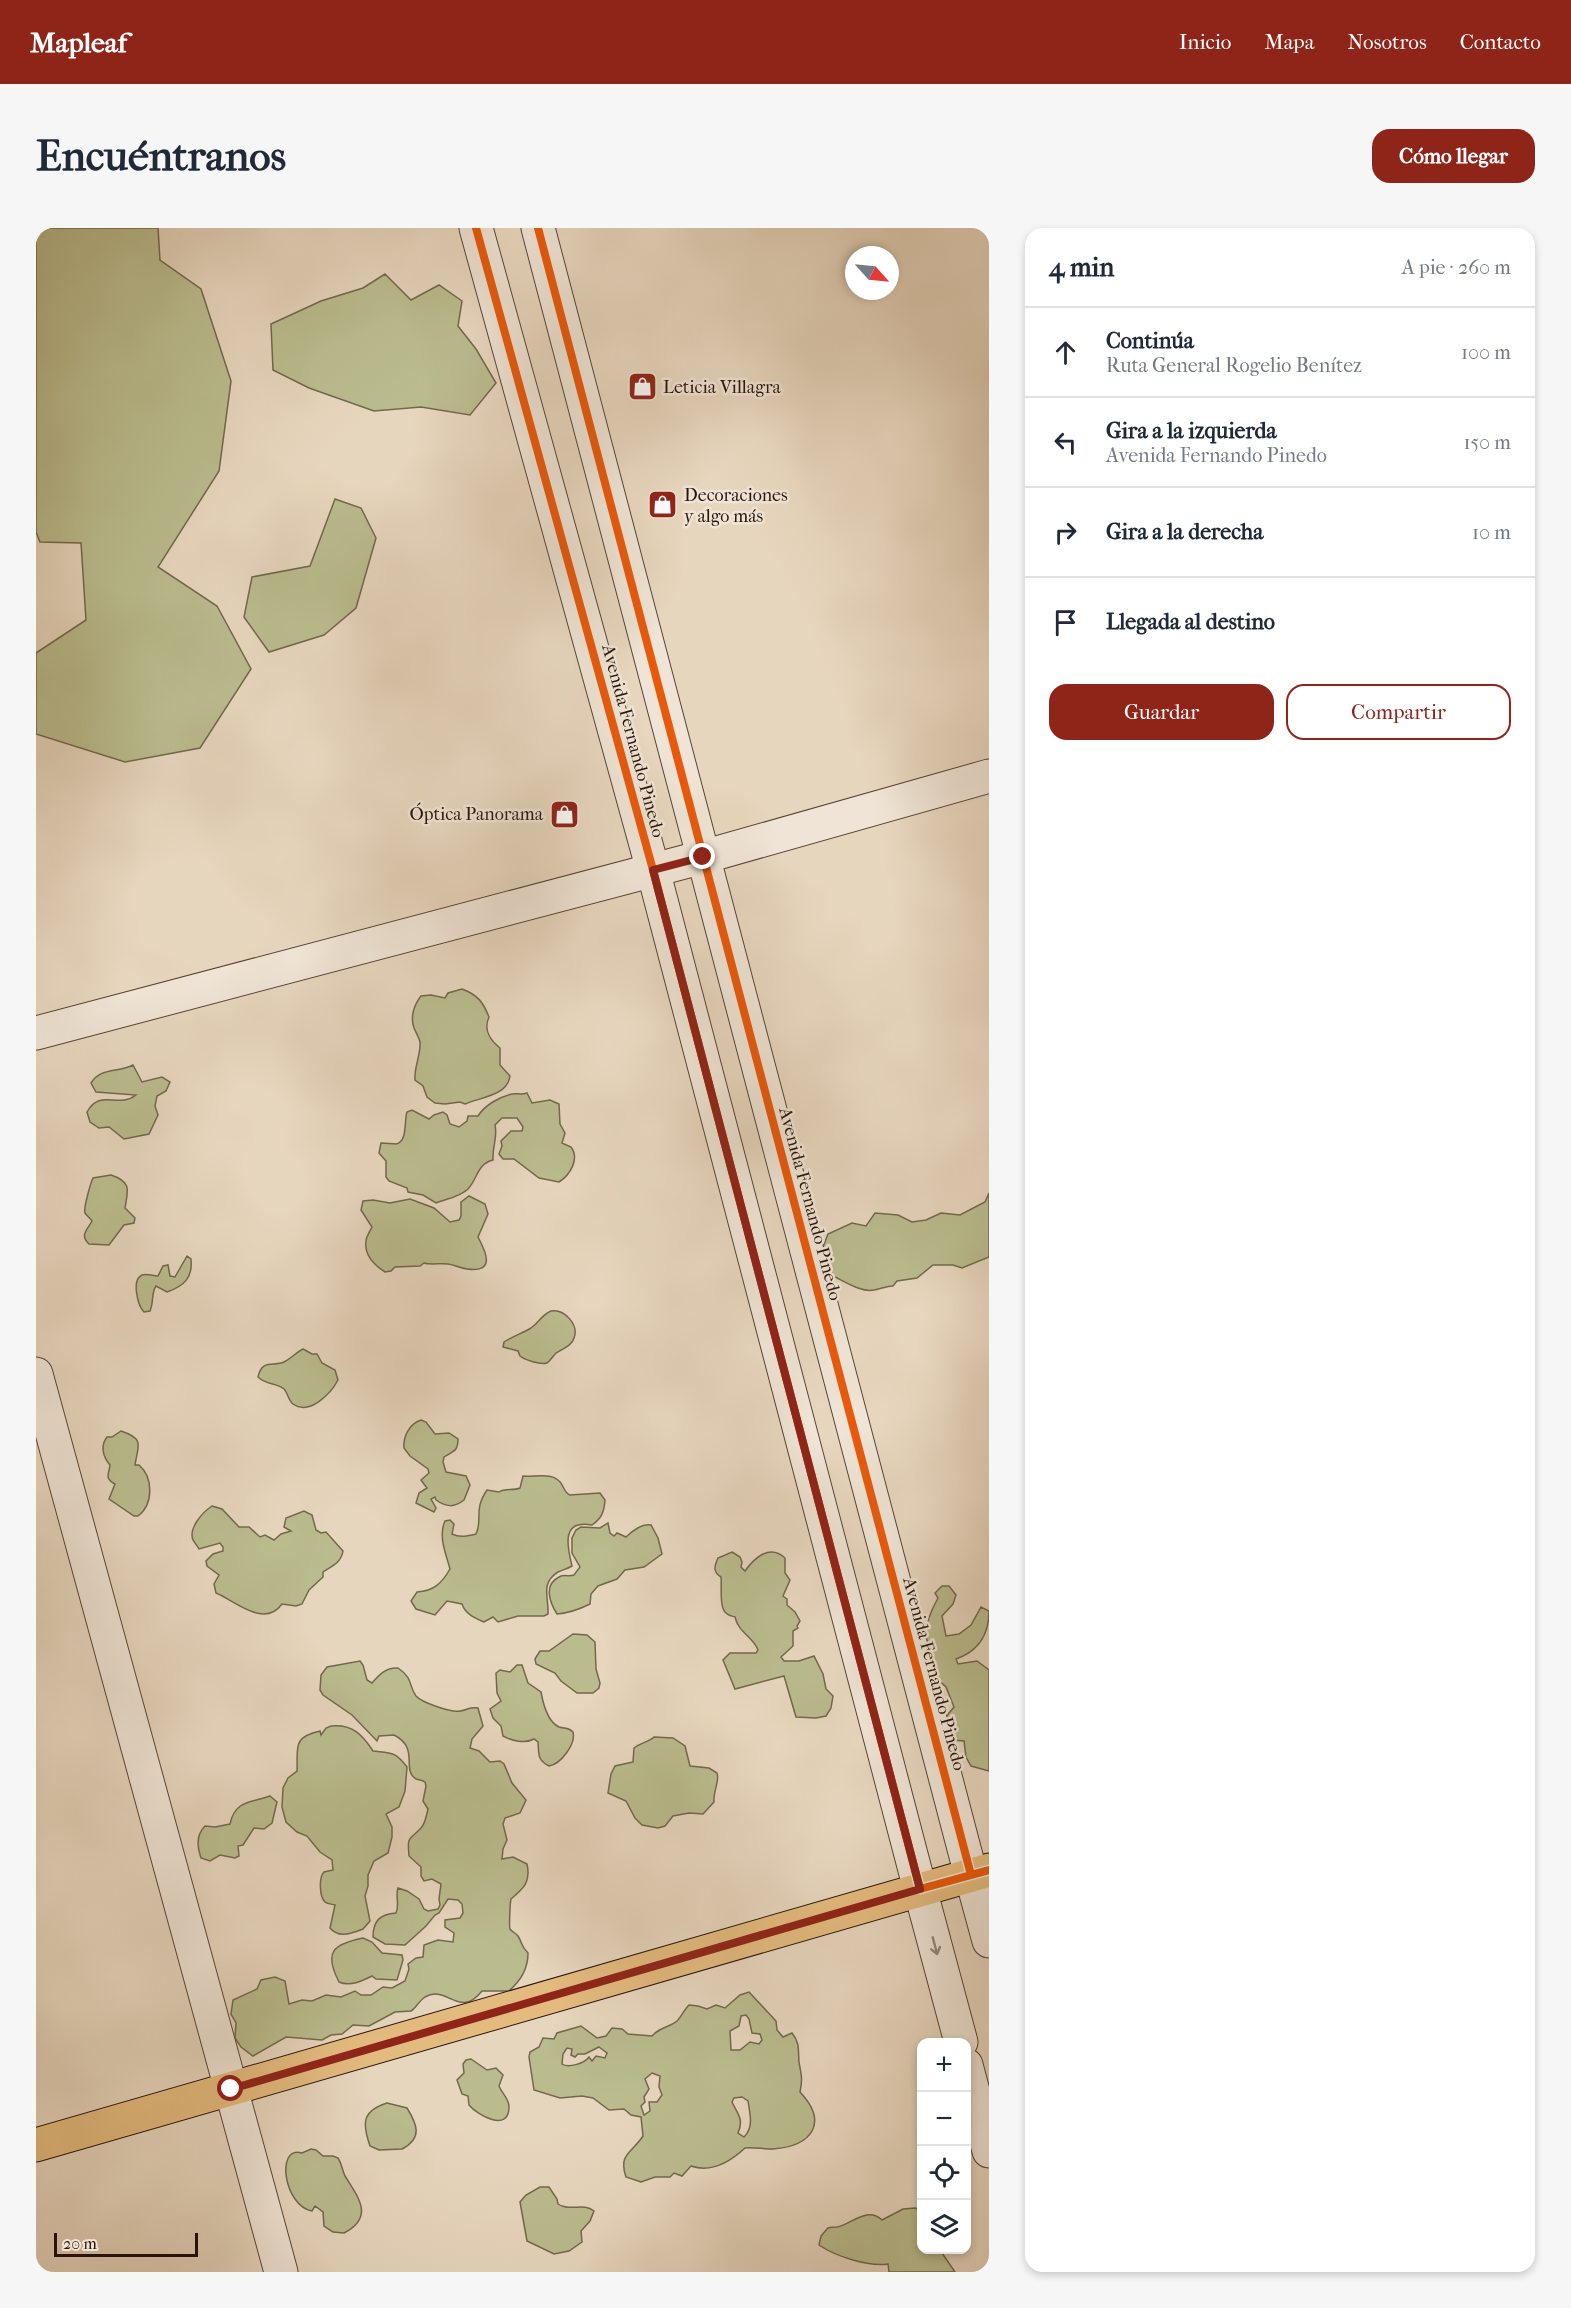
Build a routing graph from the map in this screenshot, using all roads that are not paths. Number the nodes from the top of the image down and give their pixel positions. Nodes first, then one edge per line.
1 (476, 228) edge
2 (538, 228) edge
3 (989, 776) edge
4 (703, 857) junction
5 (653, 870) junction
6 (36, 1033) edge
7 (36, 1374) edge
8 (980, 1872) edge
9 (920, 1889) junction
10 (989, 1941) edge
11 (960, 2038) edge
12 (971, 2084) edge
13 (231, 2089) junction
14 (36, 2145) edge
15 (989, 2151) edge
16 (281, 2272) edge

1 - 5 street, Avenida Fernando Pinedo
2 - 4 street, Avenida Fernando Pinedo
3 - 4 street
4 - 5 street
4 - 8 street, Avenida Fernando Pinedo
5 - 6 street
5 - 9 street, Avenida Fernando Pinedo
7 - 13 street
8 - 9 main road
8 - 10 street, Avenida Fernando Pinedo
9 -> 11 street, Avenida Fernando Pinedo
9 - 13 main road
12 - 15 street
13 - 14 main road
13 - 16 street

